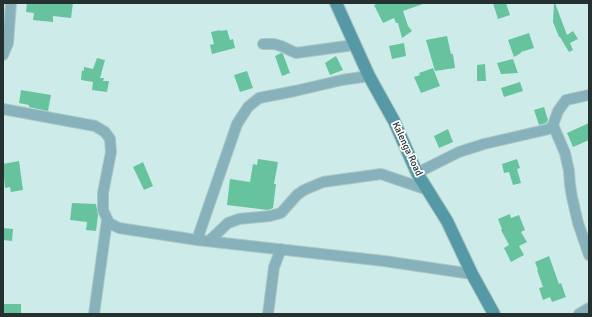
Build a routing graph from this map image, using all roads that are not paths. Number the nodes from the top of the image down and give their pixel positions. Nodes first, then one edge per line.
1 (12, 3) edge
2 (336, 3) edge
3 (263, 44) dead end
4 (354, 45) junction
5 (3, 55) edge
6 (369, 76) junction
7 (589, 95) edge
8 (3, 109) edge
9 (553, 125) junction
10 (417, 173) junction
11 (428, 190) junction
12 (107, 220) junction
13 (197, 240) junction
14 (209, 241) junction
15 (281, 249) junction
16 (589, 255) edge
17 (472, 274) junction
18 (589, 308) edge
19 (94, 314) edge
20 (268, 314) edge
21 (494, 314) edge
22 (579, 314) edge

1 - 5 street
2 - 4 main road, Kalenga Road
3 - 4 street
4 - 6 main road, Kalenga Road
6 - 10 main road, Kalenga Road
6 - 13 street
7 - 9 street
8 - 12 street
9 - 10 street
9 - 16 street
10 - 11 main road, Kalenga Road
11 - 14 street
11 - 17 main road, Kalenga Road
12 - 13 street
12 - 19 street
13 - 14 street
14 - 15 street
15 - 17 street
15 - 20 street
17 - 21 main road, Kalenga Road
18 - 22 street

